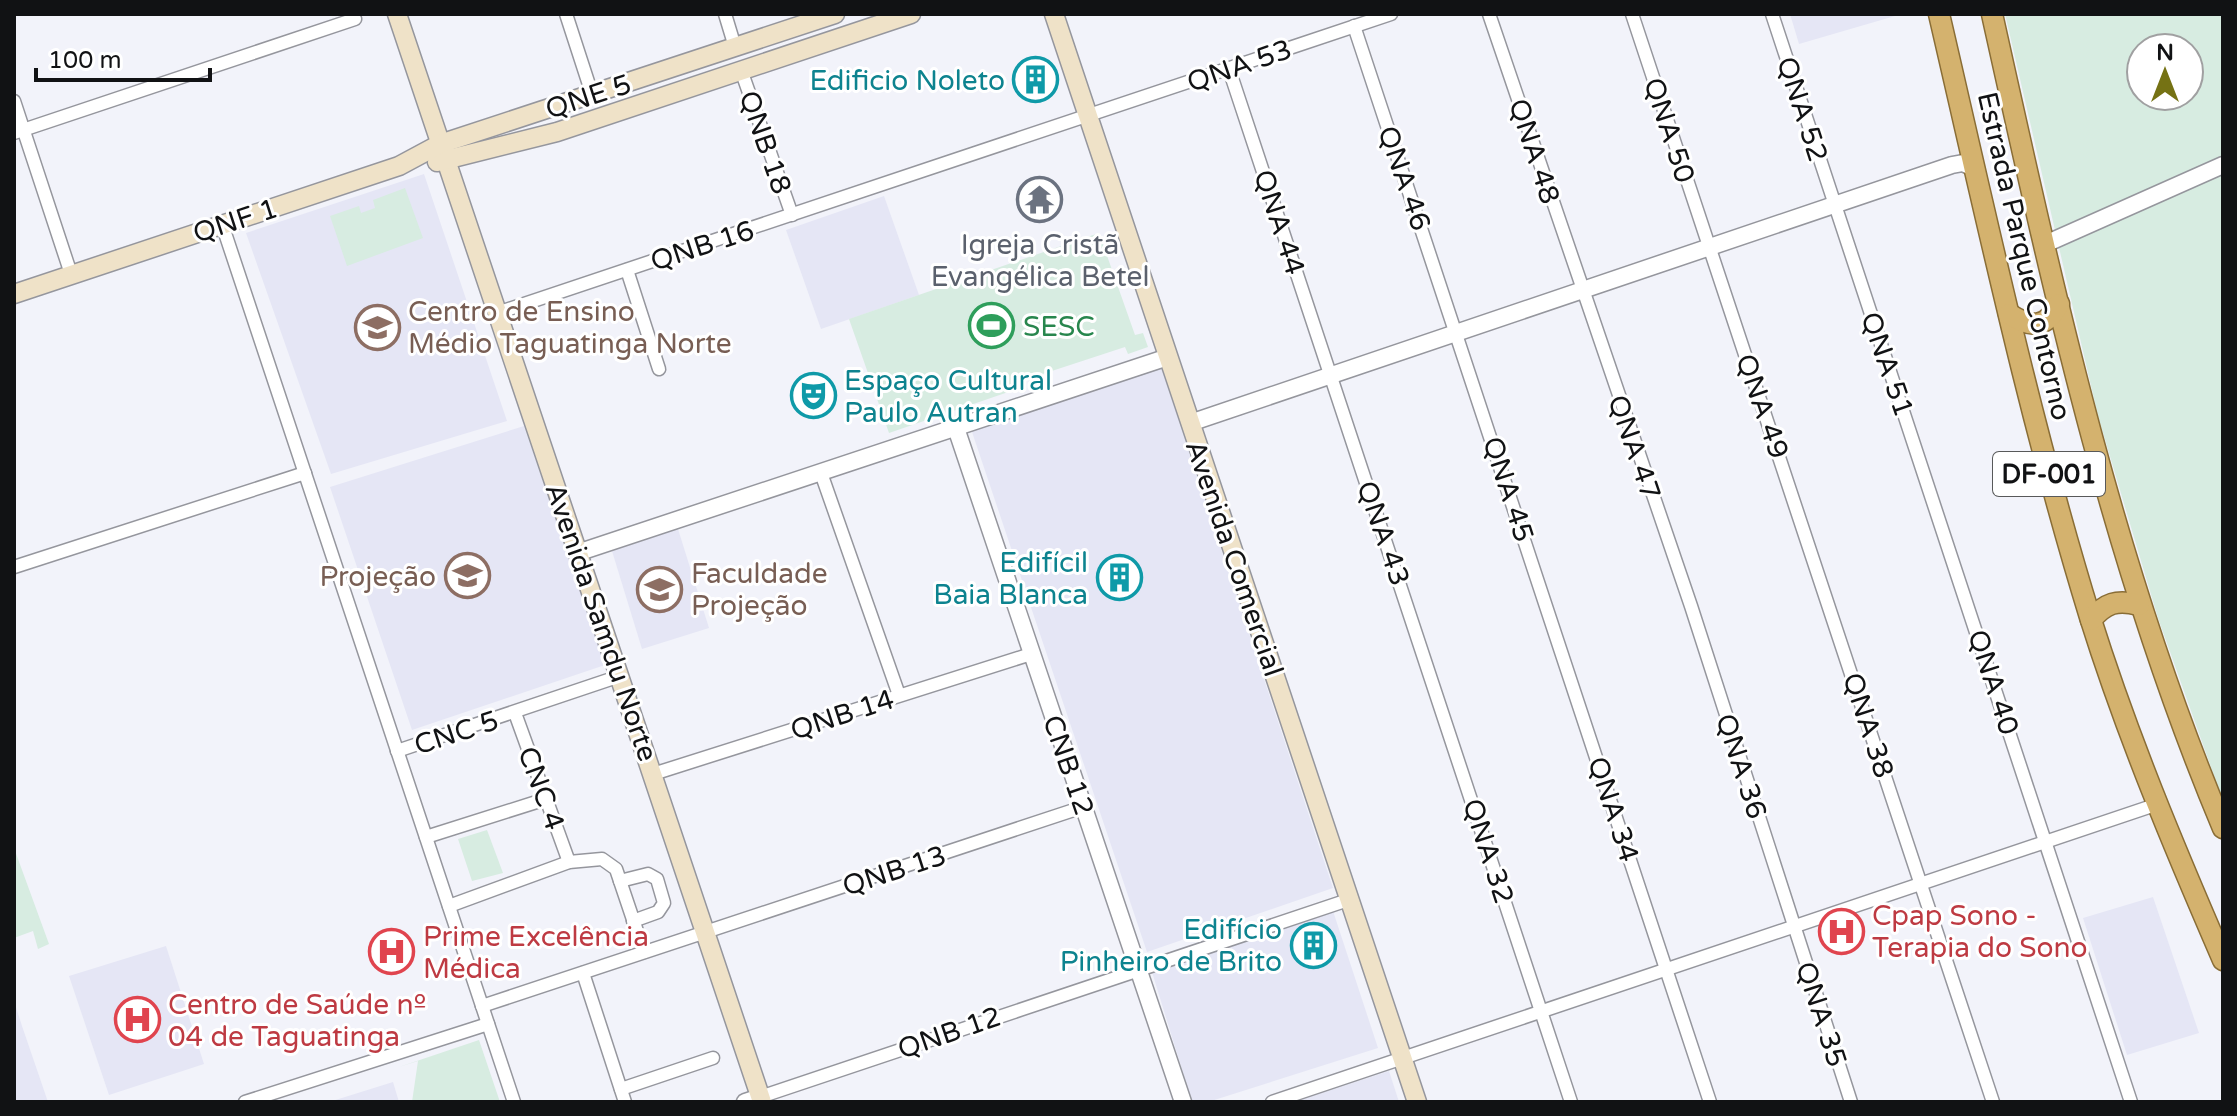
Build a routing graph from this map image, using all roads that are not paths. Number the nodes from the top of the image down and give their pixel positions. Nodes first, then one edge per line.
1 (397, 14) edge
2 (566, 14) edge
3 (725, 14) edge
4 (835, 14) edge
5 (1054, 14) edge
6 (1391, 14) edge
7 (1489, 14) edge
8 (1632, 14) edge
9 (1772, 14) edge
10 (1939, 14) edge
11 (1992, 14) edge
12 (904, 15) edge
13 (355, 19) dead end
14 (1354, 26) junction
15 (735, 47) junction
16 (1229, 69) junction
17 (741, 70) junction
18 (592, 94) junction
19 (14, 101) edge
20 (549, 109) junction
21 (1087, 116) junction
22 (516, 120) junction
23 (19, 131) edge
24 (557, 132) junction
25 (1969, 143) junction
26 (520, 144) junction
27 (444, 152) junction
28 (1952, 165) junction
29 (2223, 165) edge
30 (1976, 169) junction
31 (1834, 205) junction
32 (792, 215) junction
33 (222, 224) junction
34 (2043, 245) junction
35 (1708, 246) junction
36 (627, 270) junction
37 (71, 274) junction
38 (1580, 288) junction
39 (14, 294) edge
40 (2059, 304) junction
41 (500, 312) junction
42 (2009, 314) junction
43 (1456, 330) junction
44 (1168, 357) junction
45 (659, 369) dead end
46 (1331, 375) junction
47 (1190, 423) junction
48 (956, 428) junction
49 (305, 473) junction
50 (821, 473) junction
51 (1941, 523) joint
52 (577, 553) junction
53 (1817, 565) joint
54 (14, 567) edge
55 (2139, 605) junction
56 (1691, 606) joint
57 (2091, 620) junction
58 (1562, 648) joint
59 (1031, 654) junction
60 (620, 676) junction
61 (1437, 690) joint
62 (899, 695) junction
63 (515, 713) junction
64 (397, 751) junction
65 (653, 774) junction
66 (546, 799) junction
67 (2155, 805) junction
68 (1083, 807) junction
69 (2223, 828) edge
70 (426, 837) junction
71 (2046, 842) junction
72 (569, 862) junction
73 (618, 875) junction
74 (1920, 884) junction
75 (1351, 899) junction
76 (449, 906) junction
77 (633, 921) junction
78 (1793, 927) junction
79 (705, 932) junction
80 (644, 952) junction
81 (2223, 960) edge
82 (1138, 968) junction
83 (1666, 970) junction
84 (583, 973) junction
85 (482, 1006) junction
86 (1541, 1012) junction
87 (488, 1024) junction
88 (713, 1058) dead end
89 (1403, 1059) junction
90 (623, 1096) edge
91 (756, 1100) edge
92 (245, 1102) edge
93 (514, 1102) edge
94 (1183, 1102) edge
95 (1272, 1102) edge
96 (1417, 1102) edge
97 (1571, 1102) edge
98 (1710, 1102) edge
99 (1851, 1102) edge
100 (1993, 1102) edge
101 (2131, 1102) edge

1 - 27 main road, Avenida Samdu Norte
2 - 18 street
3 - 15 street
4 - 15 main road, QNE 5
5 - 21 main road, Avenida Comercial
6 - 14 street, QNA 53
7 - 38 street, QNA 48
8 - 35 street, QNA 50
9 - 31 street, QNA 52
10 - 25 highway, Estrada Parque Contorno / DF-001
11 - 34 highway, Estrada Parque Contorno / DF-001
12 - 17 main road
13 - 23 street
14 - 16 street, QNA 53
14 - 43 street, QNA 46
15 - 18 main road, QNE 5
16 - 21 street, QNA 53
16 - 46 street, QNA 44
17 - 24 main road
17 - 32 street, QNB 18
18 - 20 main road, QNE 5
19 - 23 street
20 - 22 main road, QNE 5
20 - 24 main road
21 - 32 street, QNB 16
21 - 44 main road, Avenida Comercial
22 - 26 main road
22 - 27 main road, QNE 5
23 - 37 street
24 - 26 main road
25 - 28 street
25 - 30 highway, Estrada Parque Contorno / DF-001
26 - 27 main road
27 - 33 main road, QNF 1
27 - 41 main road, Avenida Samdu Norte
28 - 30 street
28 - 31 street
29 - 34 street
30 - 42 highway, Estrada Parque Contorno / DF-001
31 - 35 street
31 - 51 street, QNA 51
32 - 36 street, QNB 16
33 - 37 main road, QNF 1
33 - 49 street
34 - 40 highway, Estrada Parque Contorno / DF-001
35 - 38 street
35 - 53 street, QNA 49
36 - 41 street, QNB 16
36 - 45 street
37 - 39 main road, QNF 1
38 - 43 street
38 - 56 street, QNA 47
40 - 42 highway
40 - 55 highway, Estrada Parque Contorno / DF-001
41 - 52 main road, Avenida Samdu Norte
42 - 57 highway, Estrada Parque Contorno / DF-001
43 - 46 street
43 - 58 street, QNA 45
44 - 47 main road, Avenida Comercial
44 - 48 street
46 - 47 street
46 - 61 street, QNA 43
47 - 75 main road, Avenida Comercial
48 - 50 street
48 - 59 street, CNB 12
49 - 54 street
49 - 64 street
50 - 52 street
50 - 62 street
51 - 71 street, QNA 40
52 - 60 main road, Avenida Samdu Norte
53 - 74 street, QNA 38
55 - 57 highway
55 - 69 highway, Estrada Parque Contorno / DF-001
56 - 78 street, QNA 36
57 - 67 highway, Estrada Parque Contorno / DF-001
58 - 83 street, QNA 34
59 - 62 street, QNB 14
59 - 68 street, CNB 12
60 - 63 street, CNC 5
60 - 65 main road, Avenida Samdu Norte
61 - 86 street, QNA 32
62 - 65 street, QNB 14
63 - 64 street, CNC 5
63 - 66 street, CNC 4
64 - 70 street
65 - 79 main road, Avenida Samdu Norte
66 - 70 street
66 - 72 street, CNC 4
67 - 71 street
67 - 81 highway, Estrada Parque Contorno / DF-001
68 - 79 street, QNB 13
68 - 82 street, CNB 12
70 - 76 street
71 - 74 street
71 - 101 street, QNA 40
72 - 73 street
72 - 76 street
73 - 77 street
73 - 77 street
74 - 78 street
74 - 100 street, QNA 38
75 - 82 street, QNB 12
75 - 89 main road, Avenida Comercial
76 - 85 street
77 - 80 street
78 - 83 street
78 - 99 street, QNA 35
79 - 80 street, QNB 13
79 - 91 main road, Avenida Samdu Norte
80 - 84 street, QNB 13
82 - 91 street, QNB 12
82 - 94 street, CNB 12
83 - 86 street
83 - 98 street, QNA 34
84 - 85 street, QNB 13
84 - 90 street
85 - 87 street
86 - 89 street
86 - 97 street, QNA 32
87 - 92 street
87 - 93 street
88 - 90 street
89 - 95 street
89 - 96 main road, Avenida Comercial

